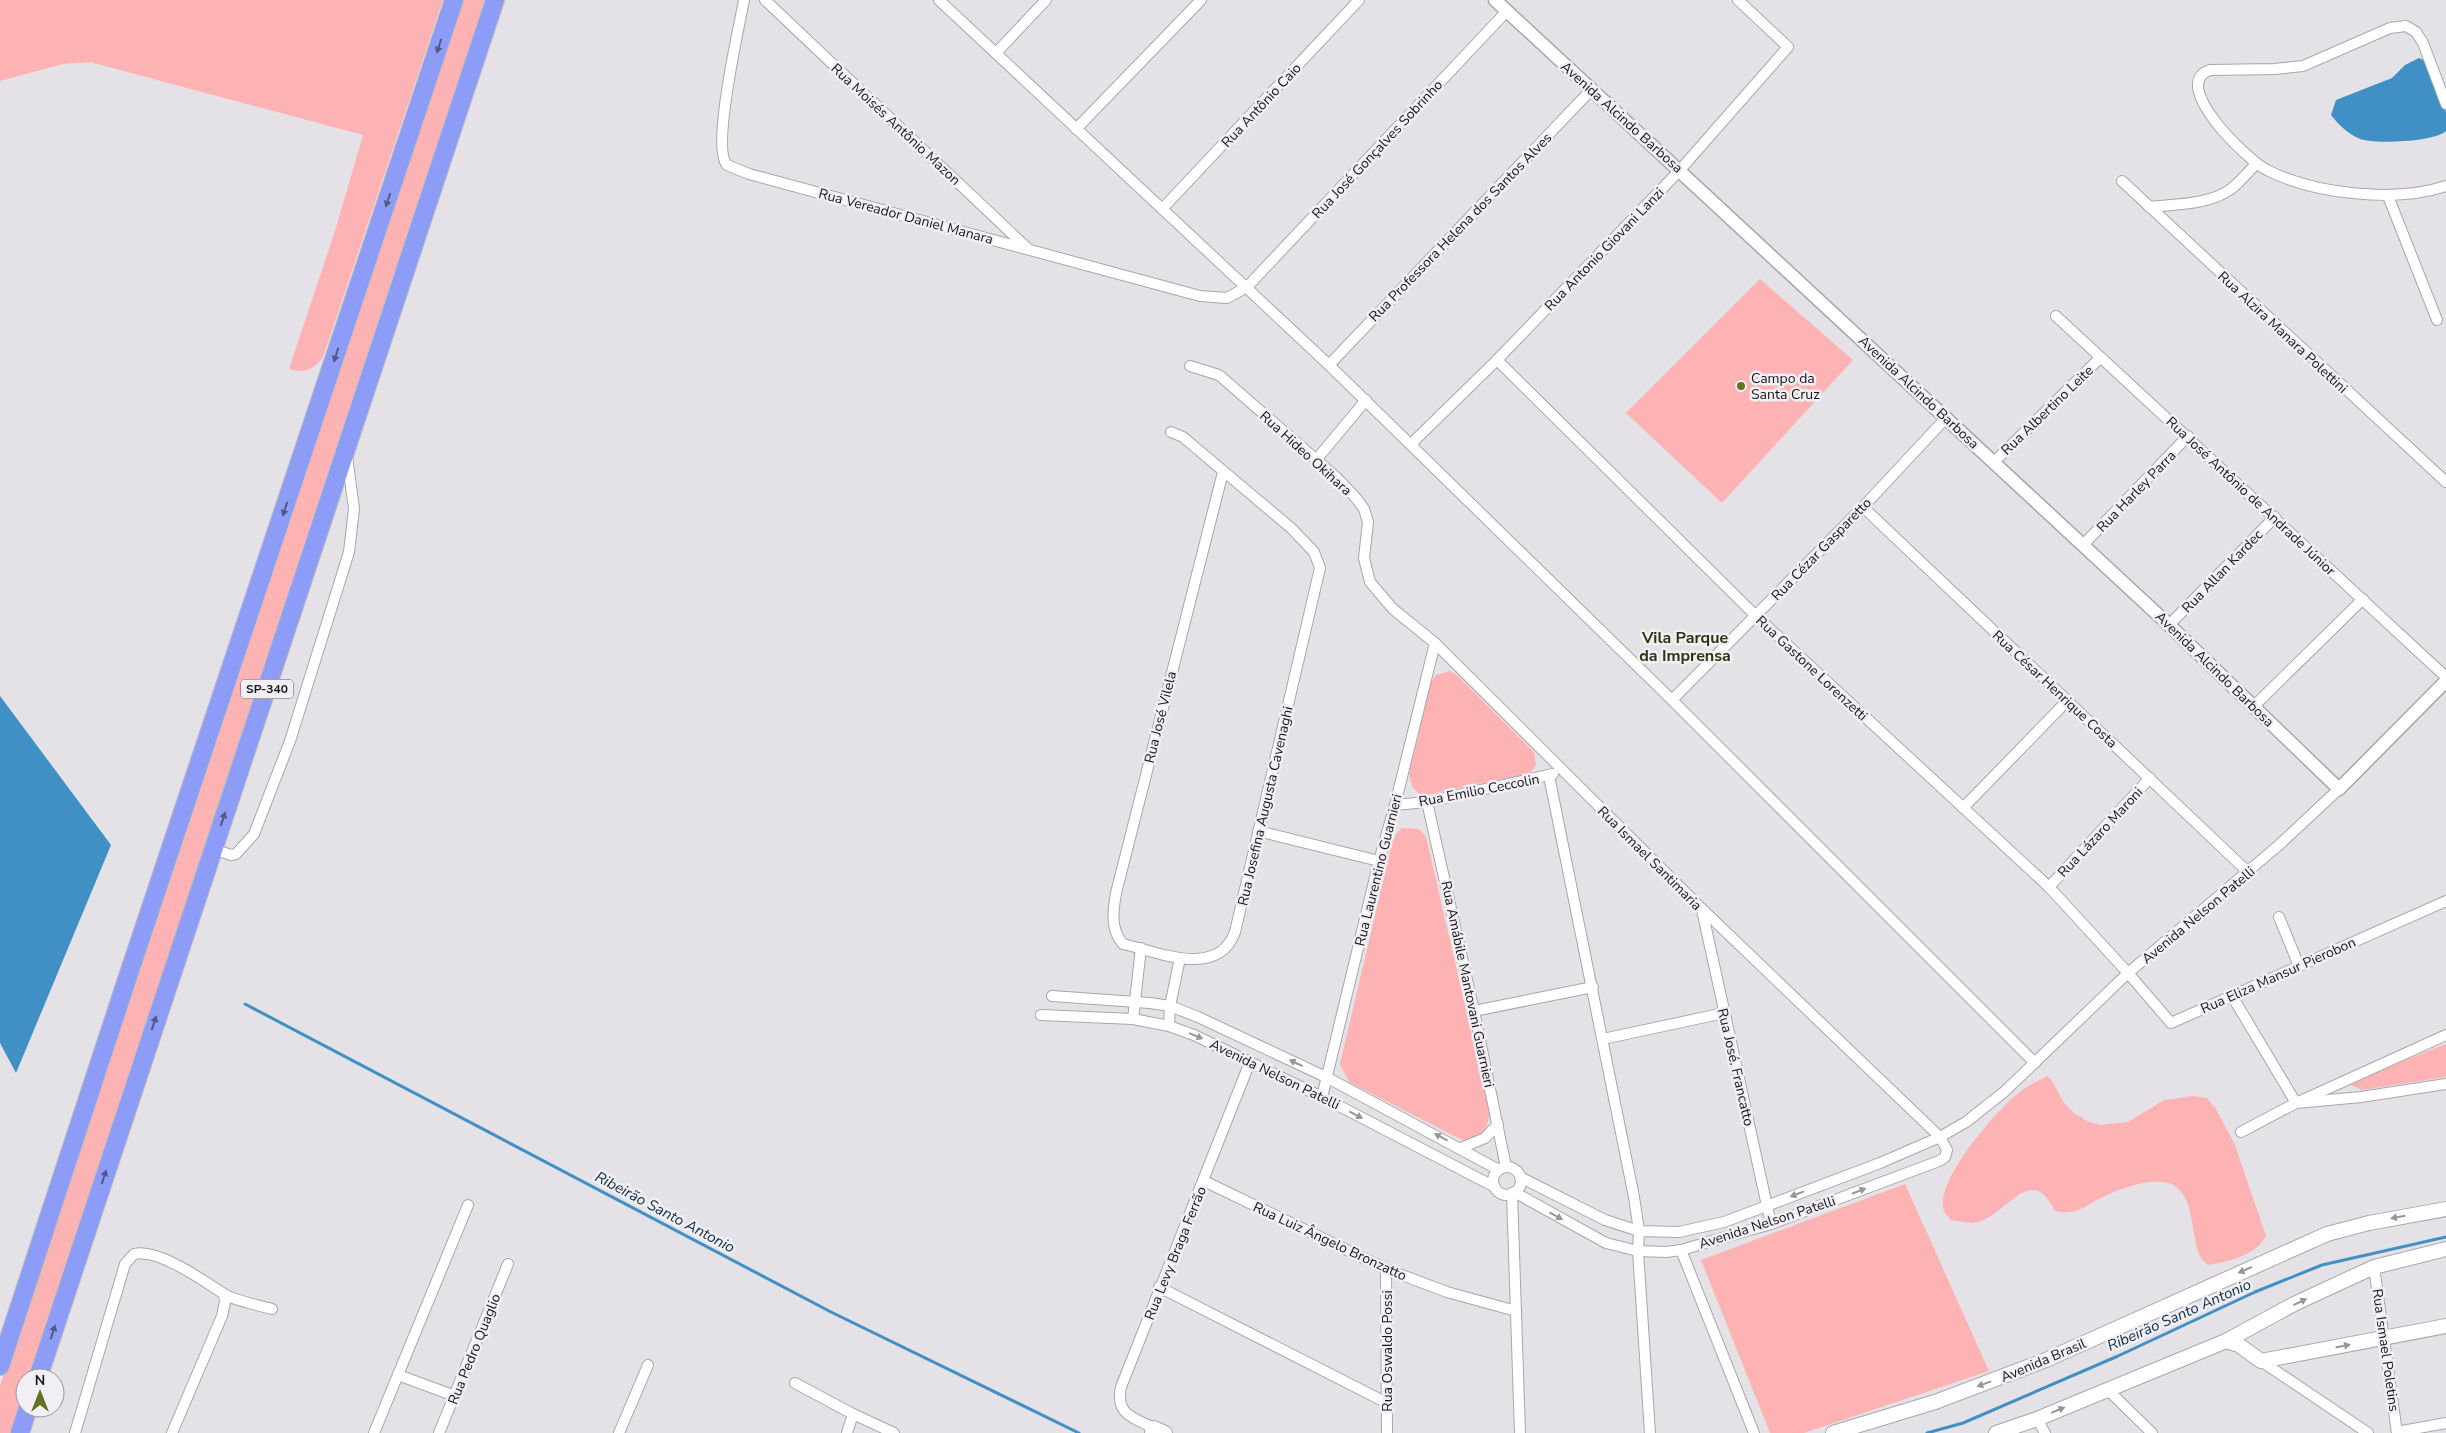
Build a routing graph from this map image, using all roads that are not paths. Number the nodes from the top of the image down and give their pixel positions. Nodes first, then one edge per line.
1 (454, 0) edge
2 (495, 0) edge
3 (744, 0) edge
4 (765, 0) edge
5 (939, 0) edge
6 (1046, 0) edge
7 (1201, 0) edge
8 (1359, 0) edge
9 (1495, 0) edge
10 (1738, 0) edge
11 (1508, 11) junction
12 (996, 53) junction
13 (1592, 89) junction
14 (2446, 104) edge
15 (1076, 129) junction
16 (2256, 164) junction
17 (1680, 170) junction
18 (2122, 181) dead end
19 (2446, 186) edge
20 (2388, 196) junction
21 (2149, 207) junction
22 (1162, 210) junction
23 (1027, 248) junction
24 (1247, 287) junction
25 (2056, 316) dead end
26 (2437, 320) dead end
27 (2100, 358) junction
28 (1497, 360) junction
29 (1329, 365) junction
30 (1190, 366) dead end
31 (1366, 400) junction
32 (1946, 418) junction
33 (1171, 432) dead end
34 (2188, 436) junction
35 (1411, 444) junction
36 (346, 450) junction
37 (1316, 460) junction
38 (1994, 462) junction
39 (1223, 472) junction
40 (2446, 482) edge
41 (1863, 507) junction
42 (2274, 517) junction
43 (2083, 546) junction
44 (1366, 574) joint
45 (2363, 599) junction
46 (1756, 616) junction
47 (2169, 625) junction
48 (1434, 644) junction
49 (2446, 679) edge
50 (1672, 700) junction
51 (2067, 701) junction
52 (2254, 706) junction
53 (1563, 772) junction
54 (1548, 776) junction
55 (2150, 778) junction
56 (2339, 789) junction
57 (1427, 802) junction
58 (1395, 805) junction
59 (1963, 808) junction
60 (1258, 832) junction
61 (213, 849) junction
62 (1378, 861) junction
63 (2248, 872) junction
64 (2049, 887) junction
65 (2446, 901) edge
66 (1702, 909) junction
67 (2279, 917) dead end
68 (1140, 948) junction
69 (1180, 958) junction
70 (2300, 966) junction
71 (2128, 974) junction
72 (1593, 987) junction
73 (1052, 996) dead end
74 (2232, 996) junction
75 (1134, 1001) junction
76 (1170, 1006) junction
77 (1474, 1011) junction
78 (1724, 1013) junction
79 (1041, 1015) dead end
80 (1133, 1019) junction
81 (1169, 1026) junction
82 (2446, 1035) edge
83 (1603, 1039) junction
84 (1250, 1062) junction
85 (2035, 1063) junction
86 (1328, 1078) junction
87 (2446, 1084) edge
88 (1322, 1097) junction
89 (2296, 1103) junction
90 (1498, 1124) junction
91 (2242, 1132) dead end
92 (1940, 1137) junction
93 (1461, 1148) junction
94 (1502, 1168) junction
95 (1520, 1177) junction
96 (1204, 1181) junction
97 (1495, 1187) junction
98 (1513, 1193) junction
99 (468, 1205) dead end
100 (1767, 1206) junction
101 (2446, 1209) edge
102 (1771, 1224) junction
103 (1639, 1231) junction
104 (2446, 1249) edge
105 (1680, 1250) junction
106 (1638, 1251) junction
107 (508, 1264) dead end
108 (2374, 1267) junction
109 (1386, 1269) junction
110 (1159, 1287) junction
111 (224, 1294) junction
112 (272, 1309) dead end
113 (1516, 1311) junction
114 (2446, 1326) edge
115 (2384, 1338) junction
116 (2226, 1341) junction
117 (2261, 1361) junction
118 (648, 1365) dead end
119 (0, 1366) edge
120 (41, 1368) edge
121 (398, 1375) junction
122 (795, 1383) dead end
123 (2108, 1390) junction
124 (454, 1396) junction
125 (1387, 1403) junction
126 (853, 1414) junction
127 (25, 1418) edge
128 (2037, 1419) junction
129 (2446, 1423) edge
130 (1157, 1431) edge
131 (2397, 1432) edge
132 (20, 1433) edge
133 (75, 1433) edge
134 (172, 1433) edge
135 (374, 1433) edge
136 (440, 1433) edge
137 (619, 1433) edge
138 (847, 1433) edge
139 (894, 1433) edge
140 (1387, 1433) edge
141 (1520, 1433) edge
142 (1650, 1433) edge
143 (1754, 1433) edge
144 (1833, 1433) edge
145 (1996, 1433) edge
146 (2045, 1433) edge
147 (2152, 1433) edge
148 (2368, 1433) edge

1 -> 119 highway, SP-340
2 - 36 highway, SP-340
3 - 23 street, Rua Vereador Daniel Manara
4 - 23 street, Rua Moisés Antônio Mazon
5 - 12 street
6 - 12 street
7 - 15 street
8 - 22 street, Rua Antônio Caio
9 - 11 street, Avenida Alcindo Barbosa
10 - 17 street, Rua Antonio Giovani Lanzi
11 - 13 street, Avenida Alcindo Barbosa
11 - 24 street, Rua José Gonçalves Sobrinho
12 - 15 street
13 - 17 street, Avenida Alcindo Barbosa
13 - 29 street, Rua Professora Helena dos Santos Alves
14 - 16 street
15 - 22 street
16 - 20 street
16 - 21 street
17 - 28 street, Rua Antonio Giovani Lanzi
17 - 32 street, Avenida Alcindo Barbosa
18 - 21 street, Rua Alzira Manara Polettini
19 - 20 street
20 - 26 street
21 - 40 street, Rua Alzira Manara Polettini
22 - 24 street
23 - 24 street, Rua Vereador Daniel Manara
24 - 29 street
25 - 27 street, Rua José Antônio de Andrade Júnior
27 - 34 street, Rua José Antônio de Andrade Júnior
27 - 38 street, Rua Albertino Leite
28 - 35 street, Rua Antonio Giovani Lanzi
28 - 46 street, Rua Gastone Lorenzetti
29 - 31 street
30 - 37 street, Rua Hideo Okihara
31 - 35 street
31 - 37 street
32 - 38 street, Avenida Alcindo Barbosa
32 - 41 street, Rua Cézar Gasparetto
33 - 39 street
34 - 42 street, Rua José Antônio de Andrade Júnior
34 - 43 street, Rua Harley Parra
35 - 50 street
61 -> 36 highway, SP-340
36 - 61 street
37 - 44 street, Rua Hideo Okihara
38 - 43 street, Avenida Alcindo Barbosa
39 - 60 street, Rua Josefina Augusta Cavenaghi
39 - 68 street, Rua José Vilela
41 - 46 street, Rua Cézar Gasparetto
41 - 51 street, Rua César Henrique Costa
42 - 45 street, Rua José Antônio de Andrade Júnior
42 - 47 street, Rua Allan Kardec
43 - 47 street, Avenida Alcindo Barbosa
44 - 48 street, Rua Ismael Santimaria
45 - 49 street, Rua José Antônio de Andrade Júnior
45 - 52 street
46 - 50 street, Rua Cézar Gasparetto
46 - 59 street, Rua Gastone Lorenzetti
47 - 52 street, Avenida Alcindo Barbosa
48 - 53 street, Rua Ismael Santimaria
48 - 58 street, Rua Laurentino Guarnieri
49 - 56 street, Avenida Nelson Patelli
50 - 85 street
51 - 55 street, Rua César Henrique Costa
51 - 59 street
52 - 56 street, Avenida Alcindo Barbosa
53 - 54 street, Rua Emilio Ceccolin
53 - 66 street, Rua Ismael Santimaria
54 - 57 street, Rua Emilio Ceccolin
54 - 72 street
55 - 63 street, Rua César Henrique Costa
55 - 64 street, Rua Lázaro Maroni
56 - 63 street, Avenida Nelson Patelli
57 - 58 street, Rua Emilio Ceccolin
57 - 77 street, Rua Amábile Mantovani Guarnieri
58 - 62 street, Rua Laurentino Guarnieri
59 - 64 street, Rua Gastone Lorenzetti
60 - 62 street
60 - 69 street, Rua Josefina Augusta Cavenaghi
120 -> 61 highway, SP-340
62 - 86 street, Rua Laurentino Guarnieri
63 - 71 street, Avenida Nelson Patelli
64 - 71 street, Rua Gastone Lorenzetti
65 - 70 street, Rua Eliza Mansur Pierobon
66 - 78 street, Rua José. Francatto
66 - 92 street, Rua Ismael Santimaria
67 - 70 street
68 - 69 street, Rua Josefina Augusta Cavenaghi
68 - 75 street
69 - 76 street
70 - 74 street, Rua Eliza Mansur Pierobon
71 - 74 street, Rua Eliza Mansur Pierobon
71 - 85 street, Avenida Nelson Patelli
72 - 77 street
72 - 83 street
73 - 75 street, Avenida Nelson Patelli
74 - 89 street
75 - 76 street, Avenida Nelson Patelli
75 - 80 street
76 - 81 street
86 -> 76 street, Avenida Nelson Patelli
77 - 90 street, Rua Amábile Mantovani Guarnieri
78 - 83 street
78 - 100 street, Rua José. Francatto
79 - 80 street, Avenida Nelson Patelli
80 - 81 street, Avenida Nelson Patelli
81 -> 84 street, Avenida Nelson Patelli
82 - 89 street
83 - 103 street
84 - 88 street, Avenida Nelson Patelli
84 - 96 street, Rua Levy Braga Ferrão
85 - 92 street, Avenida Nelson Patelli
86 - 88 street, Rua Laurentino Guarnieri
93 -> 86 street, Avenida Nelson Patelli
87 - 89 street
88 -> 97 street, Avenida Nelson Patelli
89 - 91 street
90 - 93 street
90 - 94 street, Rua Amábile Mantovani Guarnieri
92 -> 100 street, Avenida Nelson Patelli
102 -> 92 street, Avenida Nelson Patelli
93 - 94 street, Avenida Nelson Patelli
94 - 95 street
94 - 97 street
95 - 98 street
95 - 103 street, Avenida Nelson Patelli
96 - 109 street, Rua Luiz Ângelo Bronzatto
96 - 110 street, Rua Levy Braga Ferrão
97 - 98 street
98 -> 106 street, Avenida Nelson Patelli
98 - 113 street
99 - 121 street
100 - 102 street, Rua José. Francatto
100 - 103 street, Avenida Nelson Patelli
101 -> 144 main road, Avenida Brasil
102 - 105 street, Avenida Nelson Patelli
103 - 106 street
104 - 108 main road
105 - 106 street, Avenida Nelson Patelli
105 - 143 street
106 - 142 street
107 - 124 street, Rua Pedro Quaglio
108 - 115 street, Rua Ismael Poletins
116 -> 108 main road
109 - 113 street, Rua Luiz Ângelo Bronzatto
109 - 125 street, Rua Oswaldo Possi
110 - 125 street
110 - 130 street, Rua Levy Braga Ferrão
111 - 112 street
111 - 133 street
111 - 134 street
113 - 141 street
114 - 115 main road
117 -> 115 main road
115 - 131 street, Rua Ismael Poletins
116 - 117 main road
116 - 123 main road
117 - 148 street
118 - 137 street
121 - 124 street
121 - 135 street
122 - 126 street
128 -> 123 main road
123 - 147 street
124 - 136 street, Rua Pedro Quaglio
125 - 140 street, Rua Oswaldo Possi
126 - 138 street
126 - 139 street
127 - 132 highway
128 - 145 main road
128 - 146 street
129 - 131 street

